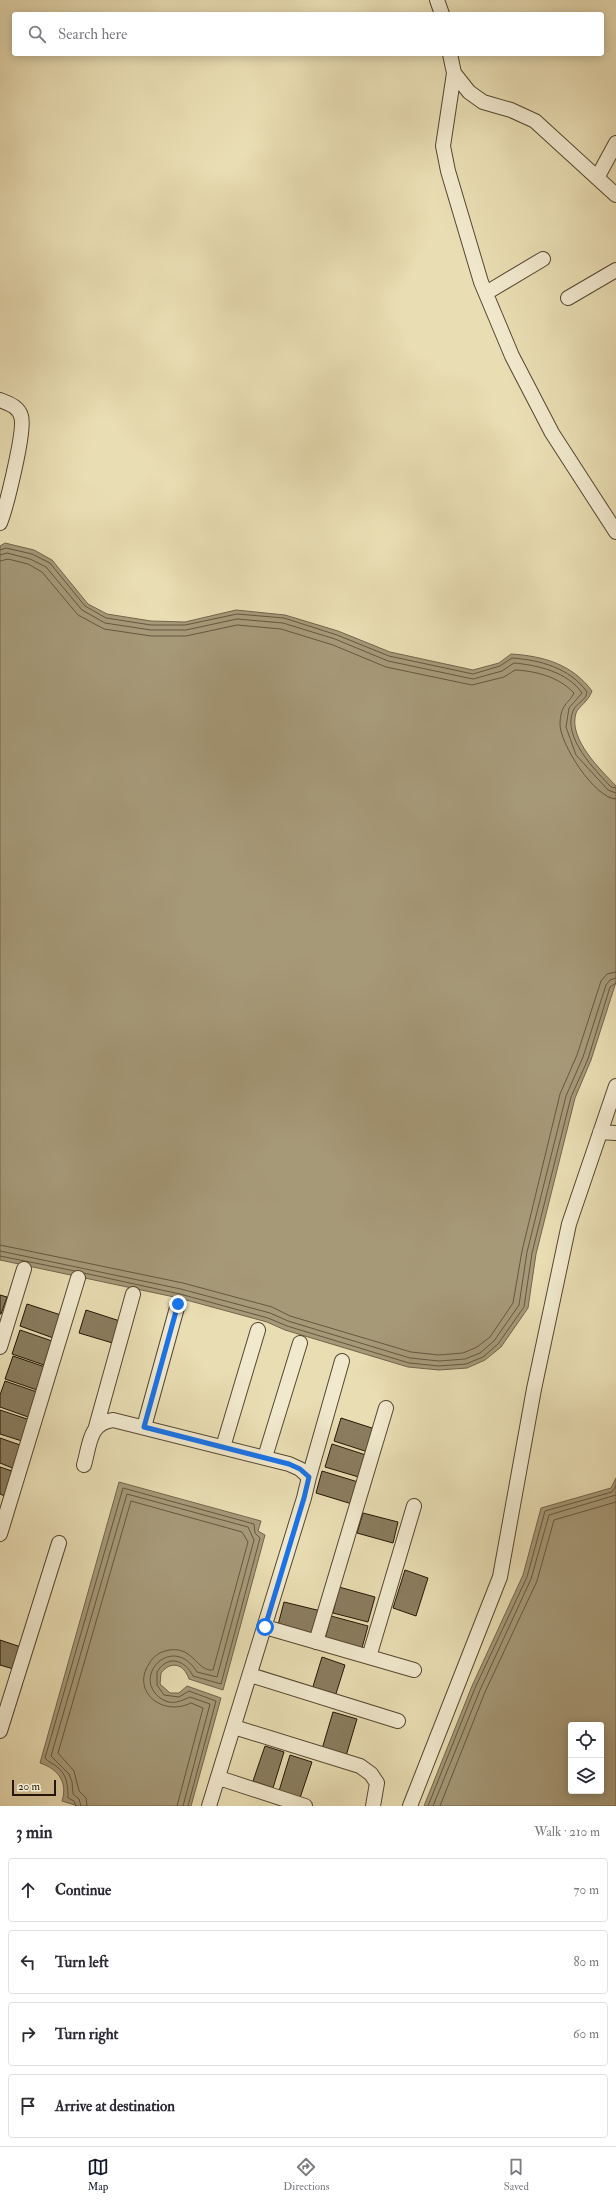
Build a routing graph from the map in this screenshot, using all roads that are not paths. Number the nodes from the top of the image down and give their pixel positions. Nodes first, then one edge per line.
1 (437, 0) edge
2 (441, 12) edge
3 (450, 56) edge
4 (454, 73) junction
5 (616, 143) edge
6 (597, 178) junction
7 (616, 195) edge
8 (543, 259) dead end
9 (616, 270) edge
10 (486, 293) junction
11 (568, 298) dead end
12 (0, 400) edge
13 (0, 523) edge
14 (616, 532) edge
15 (616, 1086) edge
16 (600, 1132) junction
17 (616, 1133) edge
18 (24, 1269) dead end
19 (78, 1278) dead end
20 (133, 1294) dead end
21 (178, 1304) dead end
22 (258, 1330) dead end
23 (300, 1343) dead end
24 (0, 1347) edge
25 (342, 1361) dead end
26 (386, 1408) dead end
27 (96, 1427) junction
28 (144, 1427) junction
29 (223, 1447) junction
30 (265, 1457) junction
31 (84, 1465) dead end
32 (309, 1477) junction
33 (5, 1501) edge
34 (414, 1506) dead end
35 (0, 1534) edge
36 (59, 1543) dead end
37 (265, 1627) junction
38 (316, 1642) junction
39 (369, 1657) junction
40 (414, 1670) dead end
41 (250, 1676) junction
42 (398, 1721) dead end
43 (234, 1727) junction
44 (0, 1728) edge
45 (219, 1778) junction
46 (209, 1806) edge
47 (305, 1806) edge
48 (373, 1806) edge
49 (410, 1806) edge

1 - 2 street
3 - 4 street
4 - 6 street
4 - 10 street
5 - 6 street
6 - 7 street
8 - 10 street
9 - 11 street
10 - 14 street
12 - 13 street
15 - 16 street
16 - 17 street
16 - 49 street
18 - 24 street
19 - 33 street
20 - 27 street
21 - 28 street
22 - 29 street
23 - 30 street
25 - 32 street
26 - 38 street
27 - 28 street
27 - 31 street
28 - 29 street
29 - 30 street
30 - 32 street
32 - 37 street
33 - 35 street
34 - 39 street
36 - 44 street
37 - 38 street
37 - 41 street
38 - 39 street
39 - 40 street
41 - 42 street
41 - 43 street
43 - 45 street
43 - 48 street
45 - 46 street
45 - 47 street

